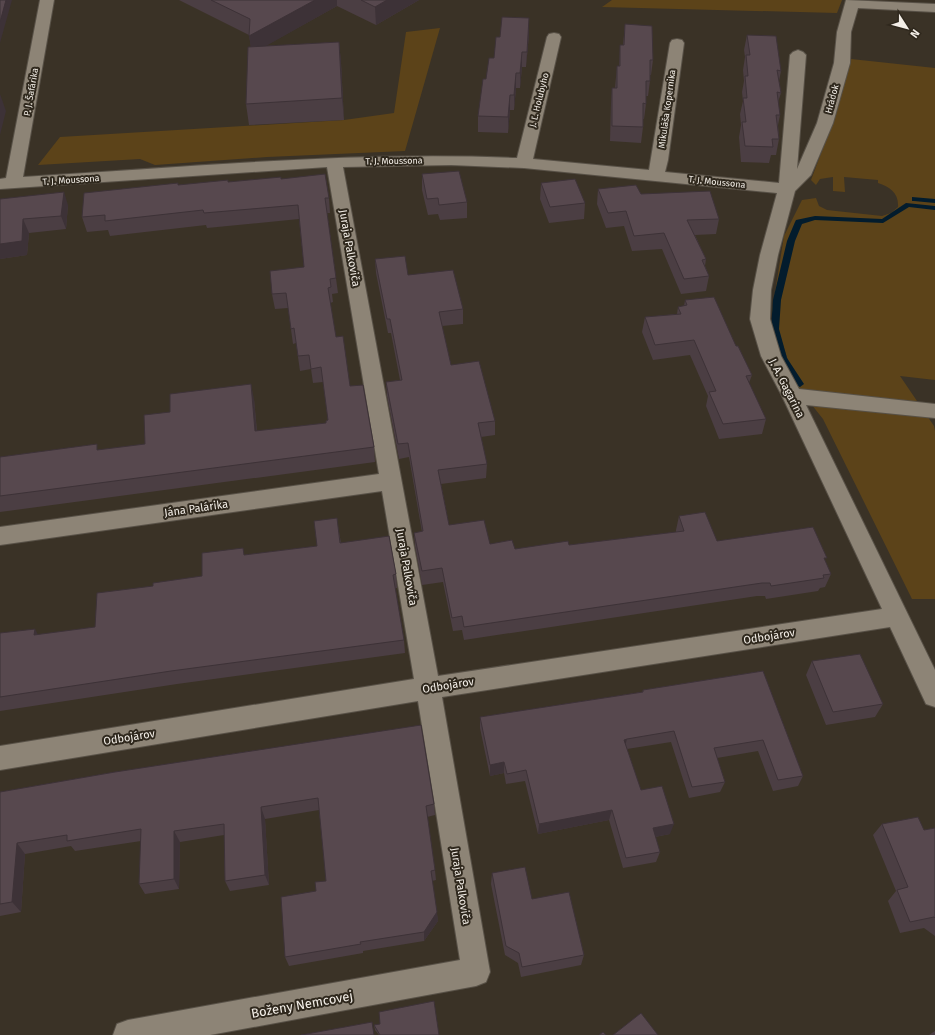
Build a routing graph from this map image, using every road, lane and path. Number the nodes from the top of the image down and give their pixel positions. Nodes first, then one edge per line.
1 (47, 0) edge
2 (853, 2) edge
3 (935, 8) edge
4 (554, 37) dead end
5 (676, 43) dead end
6 (798, 56) dead end
7 (334, 162) junction
8 (524, 163) junction
9 (656, 175) junction
10 (7, 184) edge
11 (787, 189) junction
12 (792, 396) junction
13 (935, 411) edge
14 (391, 480) junction
15 (0, 536) edge
16 (898, 616) junction
17 (428, 688) junction
18 (935, 696) edge
19 (0, 758) edge
20 (476, 972) joint
21 (128, 1035) edge

1 - 10 street, P. J. Šafárika
2 - 3 street
2 - 11 street, Hrádok
4 - 8 street, J. Ľ. Holubyho
5 - 9 street, Mikuláša Kopernika
6 - 11 street, J. A. Gagarina
7 - 8 street, T. J. Moussona
7 - 10 street, T. J. Moussona
7 - 14 street, Juraja Palkoviča
8 - 9 street, T. J. Moussona
9 - 11 street, T. J. Moussona
11 - 12 street, J. A. Gagarina
12 - 13 street
12 - 16 street, J. A. Gagarina
14 - 15 street, Jána Palárika
14 - 17 street, Juraja Palkoviča
16 - 17 street, Odbojárov
16 - 18 street, J. A. Gagarina
17 - 19 street, Odbojárov
17 - 20 street, Juraja Palkoviča
20 - 21 street, Boženy Nemcovej

